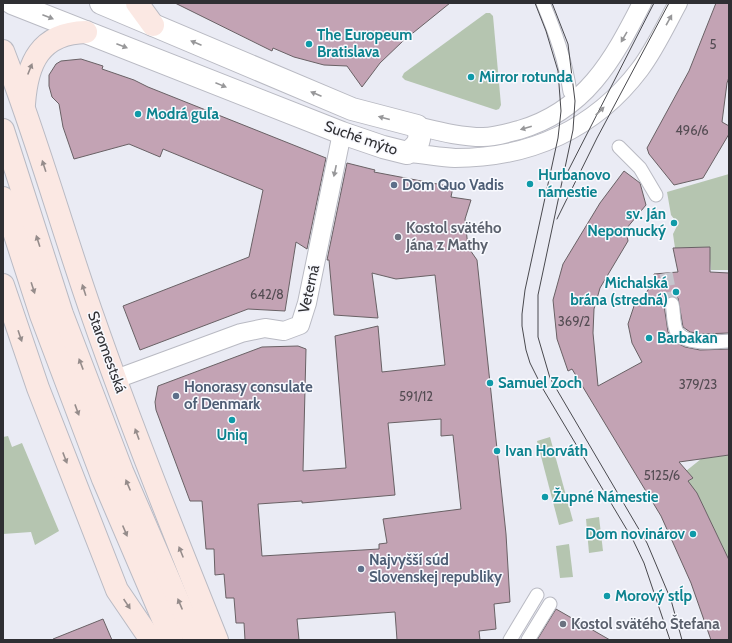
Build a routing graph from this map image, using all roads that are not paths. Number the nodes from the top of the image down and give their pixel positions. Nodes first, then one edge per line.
1 (12, 3) edge
2 (101, 3) edge
3 (138, 3) edge
4 (542, 3) edge
5 (642, 3) edge
6 (678, 3) edge
7 (153, 25) junction
8 (86, 32) junction
9 (4, 57) edge
10 (570, 98) junction
11 (23, 107) junction
12 (417, 126) junction
13 (3, 130) edge
14 (342, 133) junction
15 (566, 138) junction
16 (619, 147) dead end
17 (407, 153) junction
18 (656, 195) dead end
19 (3, 198) edge
20 (3, 286) edge
21 (672, 304) tunnel mouth
22 (729, 341) edge
23 (116, 379) junction
24 (537, 594) dead end
25 (550, 604) dead end
26 (151, 640) edge
27 (172, 640) edge
28 (195, 640) edge
29 (217, 640) edge
30 (510, 640) edge
31 (528, 640) edge

1 -> 8 street, Suché mýto
2 - 7 street, Suché mýto
3 - 7 main road
4 - 10 street
5 -> 10 street
15 -> 6 street
12 -> 7 street, Suché mýto
11 -> 8 main road
8 -> 14 street, Suché mýto
9 - 11 main road, Staromestská
10 -> 12 street
10 - 15 street
23 -> 11 main road, Staromestská
12 - 17 street, Suché mýto
28 -> 13 main road, Staromestská
14 - 17 street, Suché mýto
14 -> 23 street, Veterná
15 - 17 street
16 - 18 street
19 -> 27 main road
20 -> 26 main road
21 - 22 street
29 -> 23 main road, Staromestská
24 - 30 street
25 - 31 street

